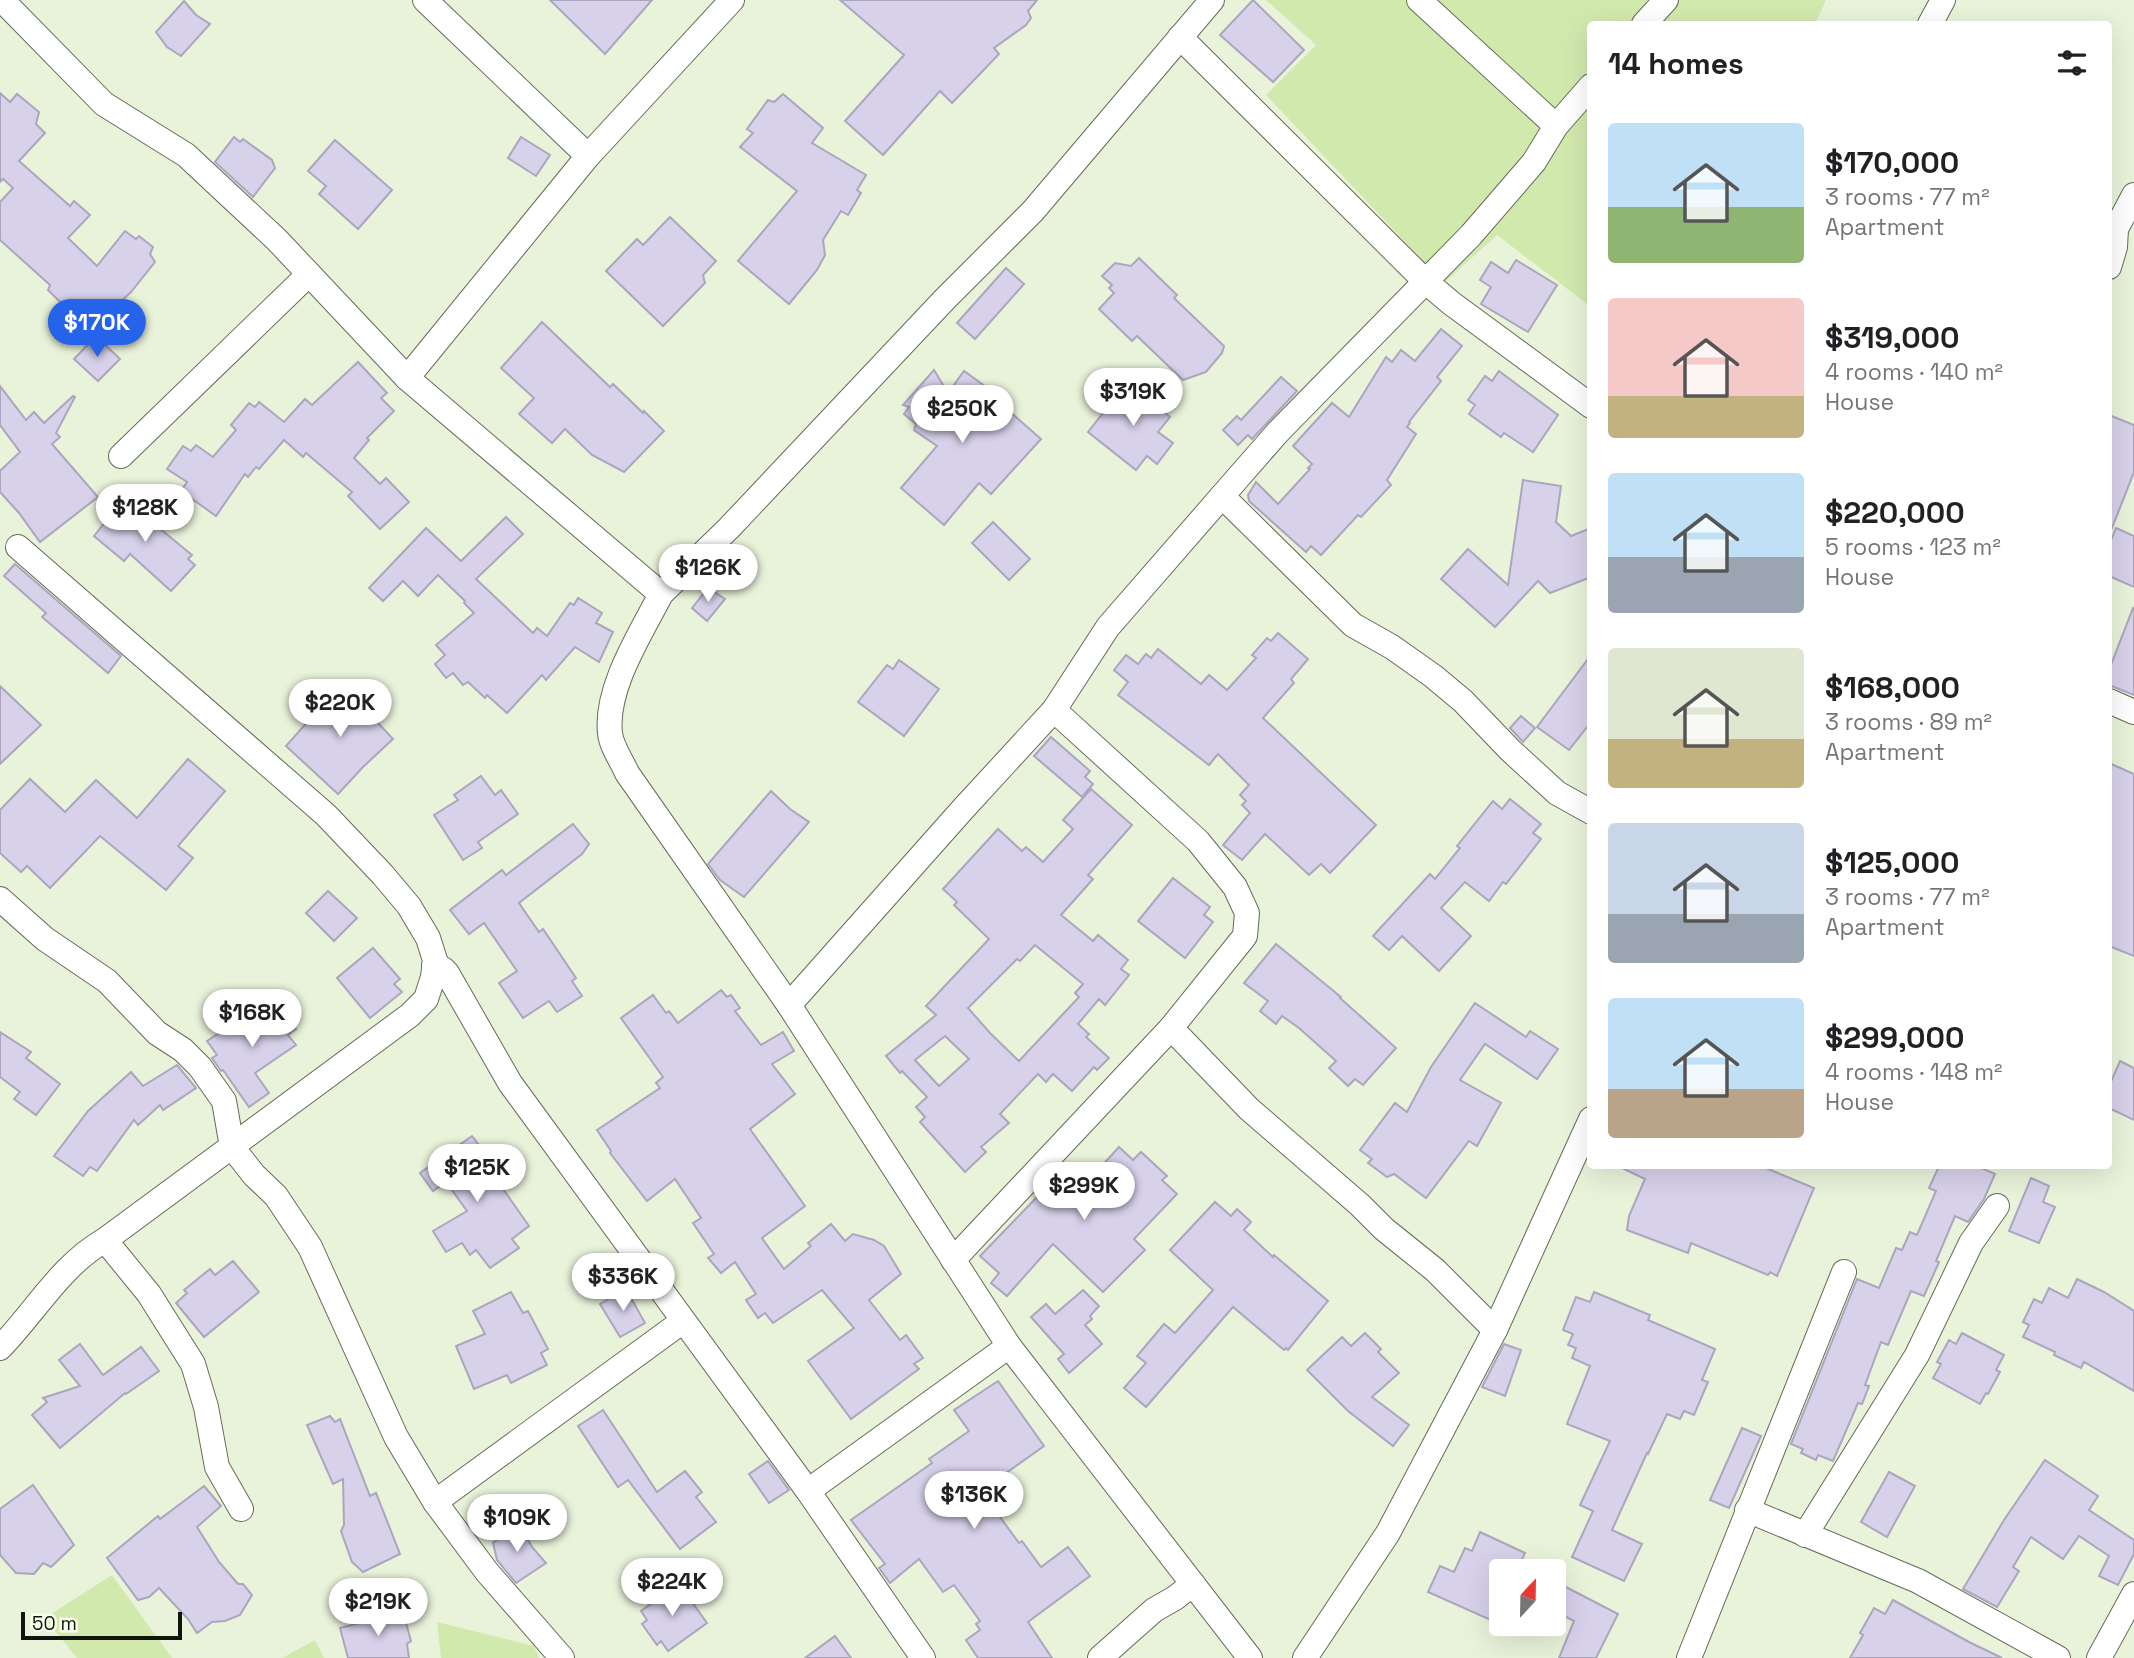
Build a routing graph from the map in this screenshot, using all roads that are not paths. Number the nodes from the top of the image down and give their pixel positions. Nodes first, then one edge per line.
1 (2, 0) edge
2 (425, 0) edge
3 (732, 0) edge
4 (1212, 0) edge
5 (1419, 0) edge
6 (1666, 0) edge
7 (1943, 0) edge
8 (1647, 21) edge
9 (1932, 21) edge
10 (1180, 37) junction
11 (1587, 91) edge
12 (1556, 126) junction
13 (588, 156) junction
14 (2134, 195) edge
15 (2113, 225) edge
16 (2112, 257) edge
17 (309, 274) junction
18 (1425, 281) junction
19 (407, 378) junction
20 (1587, 402) edge
21 (121, 456) dead end
22 (1222, 496) junction
23 (18, 547) dead end
24 (661, 594) junction
25 (2112, 702) edge
26 (1054, 710) junction
27 (2134, 712) edge
28 (1587, 810) edge
29 (0, 899) edge
30 (434, 966) junction
31 (789, 1005) junction
32 (1171, 1028) junction
33 (1587, 1128) edge
34 (232, 1147) junction
35 (1997, 1206) dead end
36 (105, 1240) junction
37 (953, 1260) junction
38 (1843, 1272) dead end
39 (683, 1321) junction
40 (1495, 1330) junction
41 (1009, 1346) junction
42 (0, 1348) edge
43 (808, 1491) junction
44 (435, 1502) junction
45 (242, 1509) dead end
46 (1746, 1510) junction
47 (1805, 1535) junction
48 (1193, 1584) junction
49 (2134, 1594) edge
50 (562, 1658) edge
51 (923, 1658) edge
52 (1100, 1658) edge
53 (1250, 1658) edge
54 (1305, 1658) edge
55 (1689, 1658) edge
56 (2058, 1658) edge
57 (2099, 1658) edge

1 - 17 street
2 - 13 street
3 - 13 street
4 - 10 street
5 - 12 street
6 - 8 street
7 - 9 street
10 - 18 street
10 - 24 street
11 - 12 street
12 - 18 street
13 - 19 street
14 - 15 street
15 - 16 street
17 - 19 street
17 - 21 street
18 - 20 street
18 - 22 street
19 - 24 street
22 - 26 street
22 - 28 street
23 - 30 street
24 - 31 street
25 - 27 street
26 - 31 street
26 - 32 street
29 - 34 street
30 - 34 street
30 - 39 street
31 - 37 street
32 - 37 street
32 - 40 street
33 - 40 street
34 - 36 street
34 - 44 street
35 - 47 street
36 - 42 street
36 - 45 street
37 - 41 street
38 - 46 street
39 - 43 street
39 - 44 street
40 - 54 street
41 - 43 street
41 - 48 street
43 - 51 street
44 - 50 street
46 - 47 street
46 - 55 street
47 - 56 street
48 - 52 street
48 - 53 street
49 - 57 street

